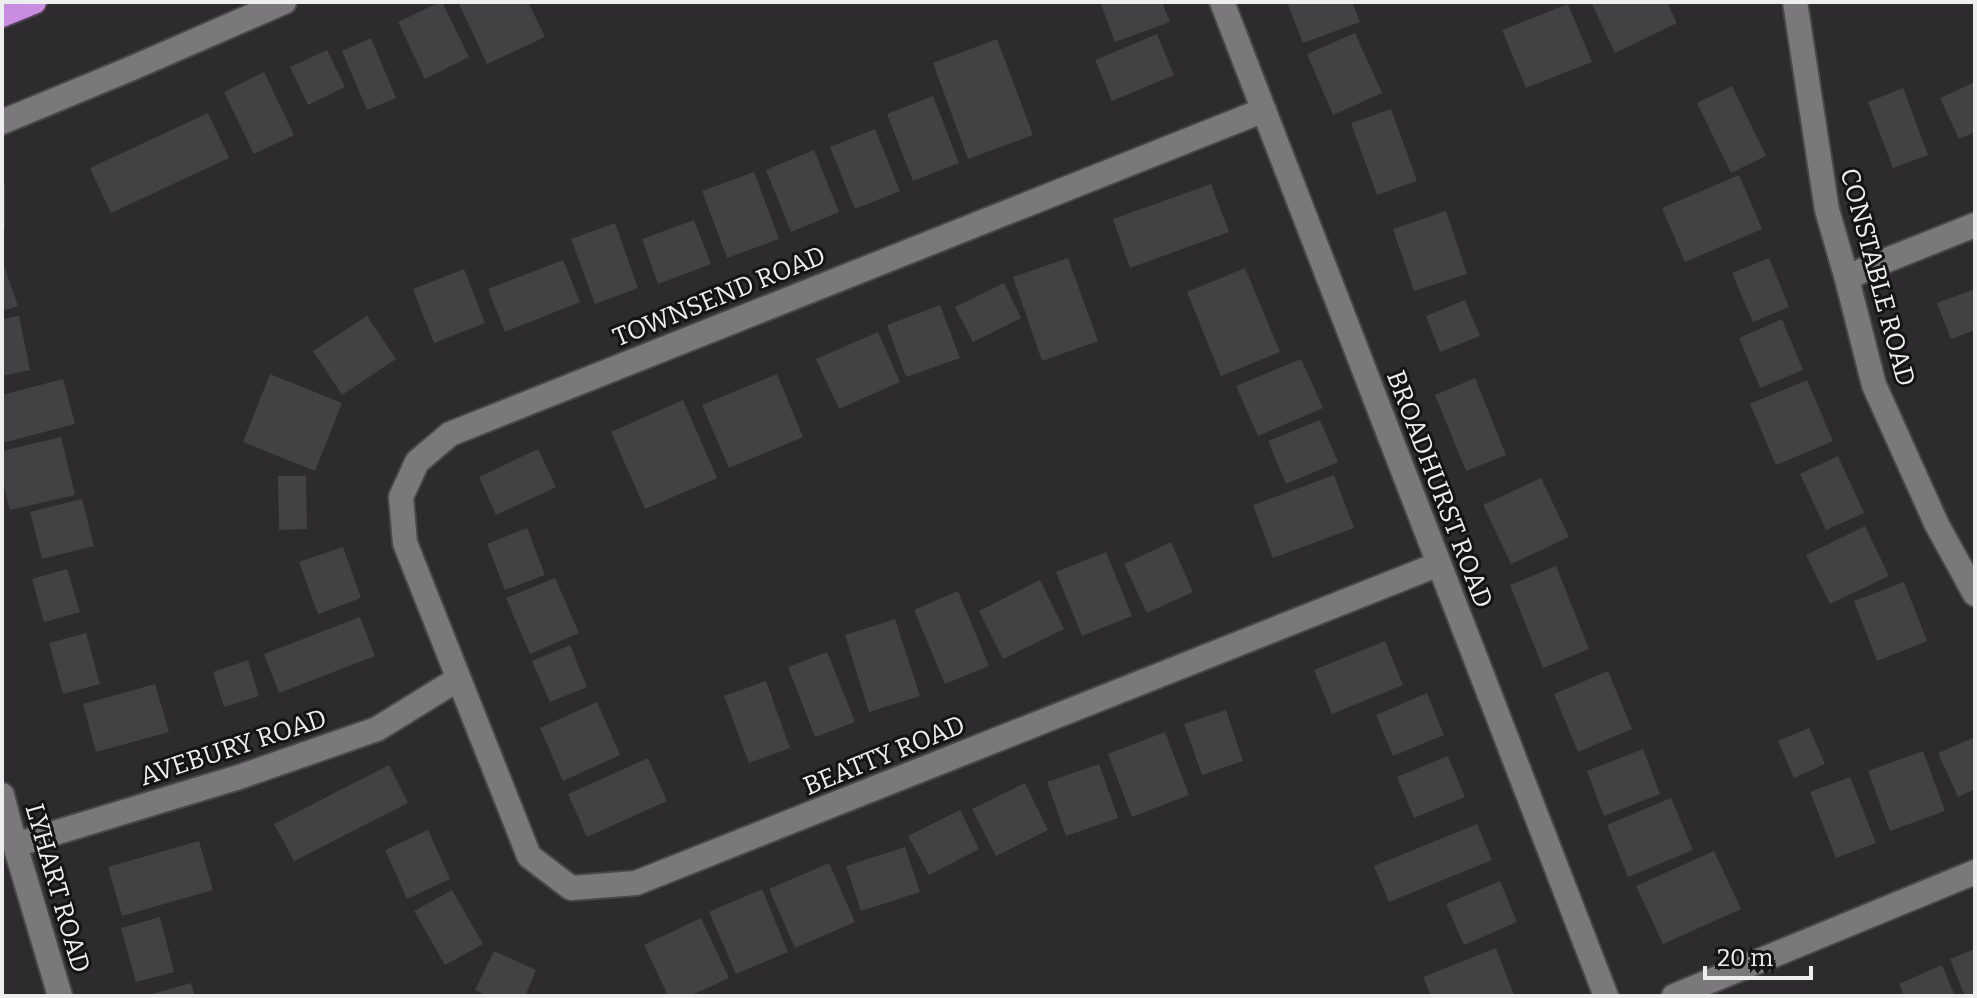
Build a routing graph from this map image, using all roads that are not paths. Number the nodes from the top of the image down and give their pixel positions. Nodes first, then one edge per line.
1 (34, 2) edge
2 (284, 2) edge
3 (1222, 2) edge
4 (1795, 2) edge
5 (2, 15) edge
6 (1264, 110) junction
7 (2, 122) edge
8 (1975, 225) edge
9 (1847, 279) junction
10 (1439, 564) junction
11 (1975, 594) edge
12 (458, 679) junction
13 (2, 795) edge
14 (15, 845) junction
15 (1975, 872) edge
16 (60, 996) edge
17 (1606, 996) edge
18 (1674, 996) edge

1 - 5 highway
2 - 7 street
3 - 6 street, BROADHURST ROAD
4 - 9 street, CONSTABLE ROAD
6 - 10 street, BROADHURST ROAD
6 - 12 street, TOWNSEND ROAD
8 - 9 street
9 - 11 street, CONSTABLE ROAD
10 - 12 street, BEATTY ROAD
10 - 17 street, BROADHURST ROAD
12 - 14 street, AVEBURY ROAD
13 - 14 street, LYHART ROAD
14 - 16 street, LYHART ROAD
15 - 18 street

